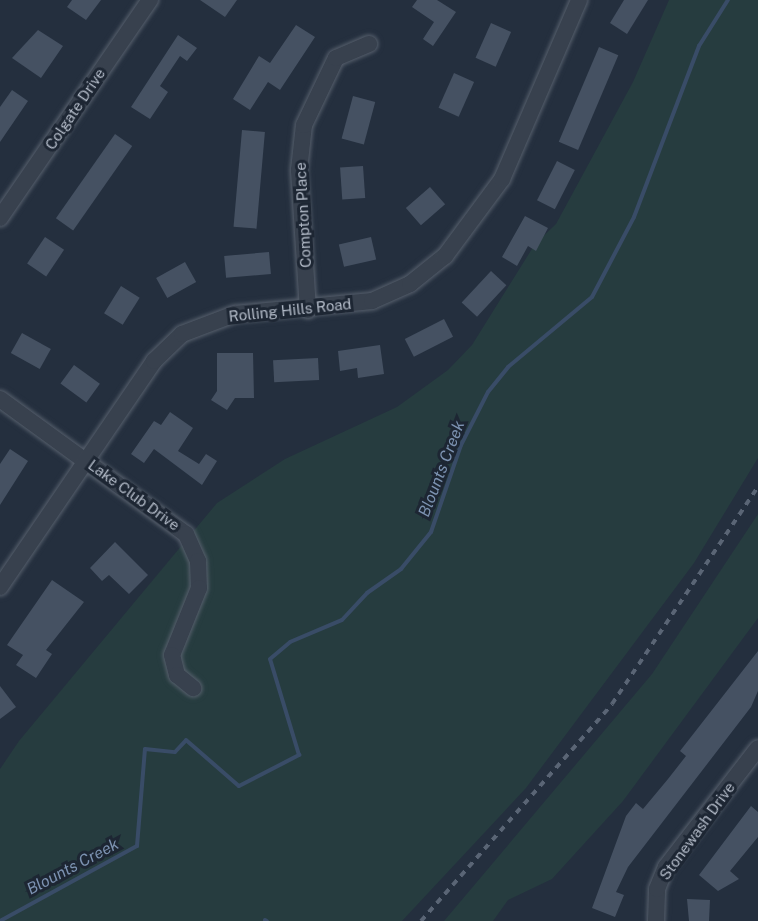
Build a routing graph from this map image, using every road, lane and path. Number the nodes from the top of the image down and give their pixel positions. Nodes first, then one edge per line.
1 (150, 0) edge
2 (579, 0) edge
3 (369, 44) dead end
4 (0, 218) edge
5 (308, 310) junction
6 (0, 399) edge
7 (86, 459) junction
8 (0, 587) edge
9 (193, 687) dead end
10 (758, 748) edge
11 (656, 921) edge

1 - 4 street, Colgate Drive
2 - 5 street, Rolling Hills Road
3 - 5 street, Compton Place
5 - 7 street, Rolling Hills Road
6 - 7 street, Lake Club Drive
7 - 8 street, Rolling Hills Road
7 - 9 street, Lake Club Drive
10 - 11 street, Stonewash Drive

